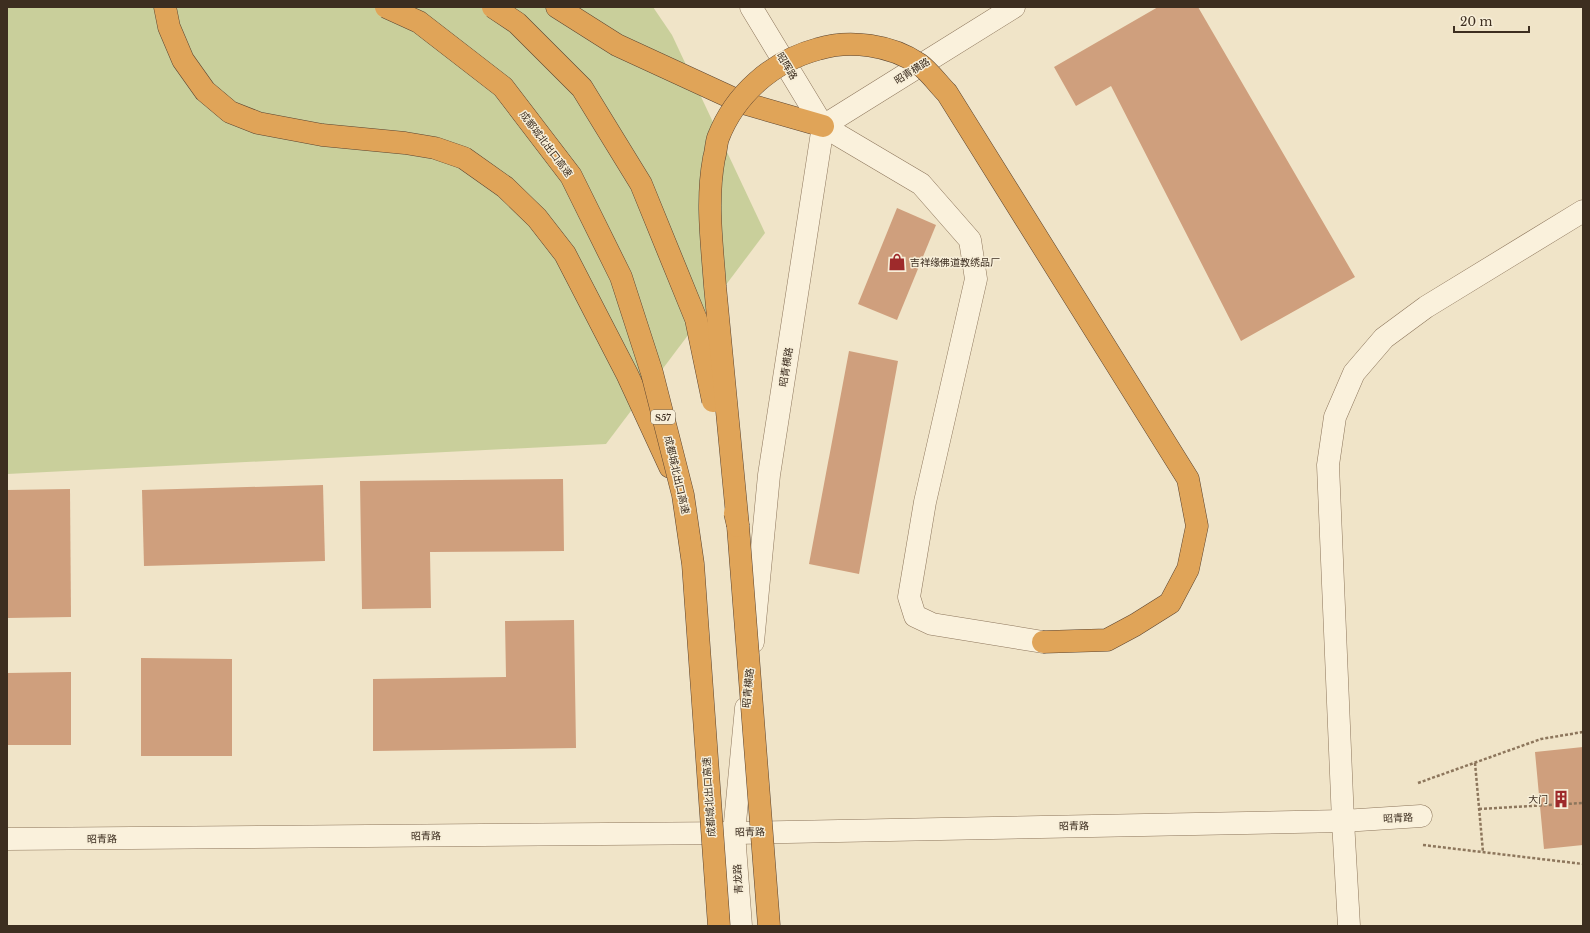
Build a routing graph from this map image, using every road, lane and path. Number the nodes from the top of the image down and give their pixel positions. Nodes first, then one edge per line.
1 (386, 7) edge
2 (493, 7) edge
3 (557, 7) edge
4 (751, 7) edge
5 (1014, 7) edge
6 (167, 17) edge
7 (823, 126) junction
8 (1583, 210) edge
9 (683, 495) junction
10 (738, 526) junction
11 (1043, 642) joint
12 (1583, 732) edge
13 (1475, 763) junction
14 (1418, 783) dead end
15 (1583, 803) edge
16 (1479, 809) junction
17 (1421, 816) dead end
18 (1342, 821) junction
19 (734, 833) junction
20 (7, 840) edge
21 (1423, 845) dead end
22 (1483, 852) junction
23 (1583, 864) edge
24 (718, 926) edge
25 (741, 926) edge
26 (769, 926) edge
27 (1349, 926) edge

1 - 9 highway, 成都城北出口高速 / S57, bridge
2 - 10 highway, bridge
3 - 7 highway
4 - 7 street, 昭晖路
5 - 7 street, 昭青横路
6 - 9 highway, bridge
7 - 11 street
7 - 19 street, 昭青横路
8 - 18 street
9 - 24 highway, 成都城北出口高速 / S57, bridge
10 - 11 highway, bridge
10 - 26 highway, bridge
12 - 13 path
13 - 14 path
13 - 16 path
15 - 16 path
16 - 22 path
17 - 18 street, 昭青路
18 - 19 street, 昭青路
18 - 27 street
19 - 20 street, 昭青路
19 - 25 street, 青龙路
21 - 22 path
22 - 23 path

